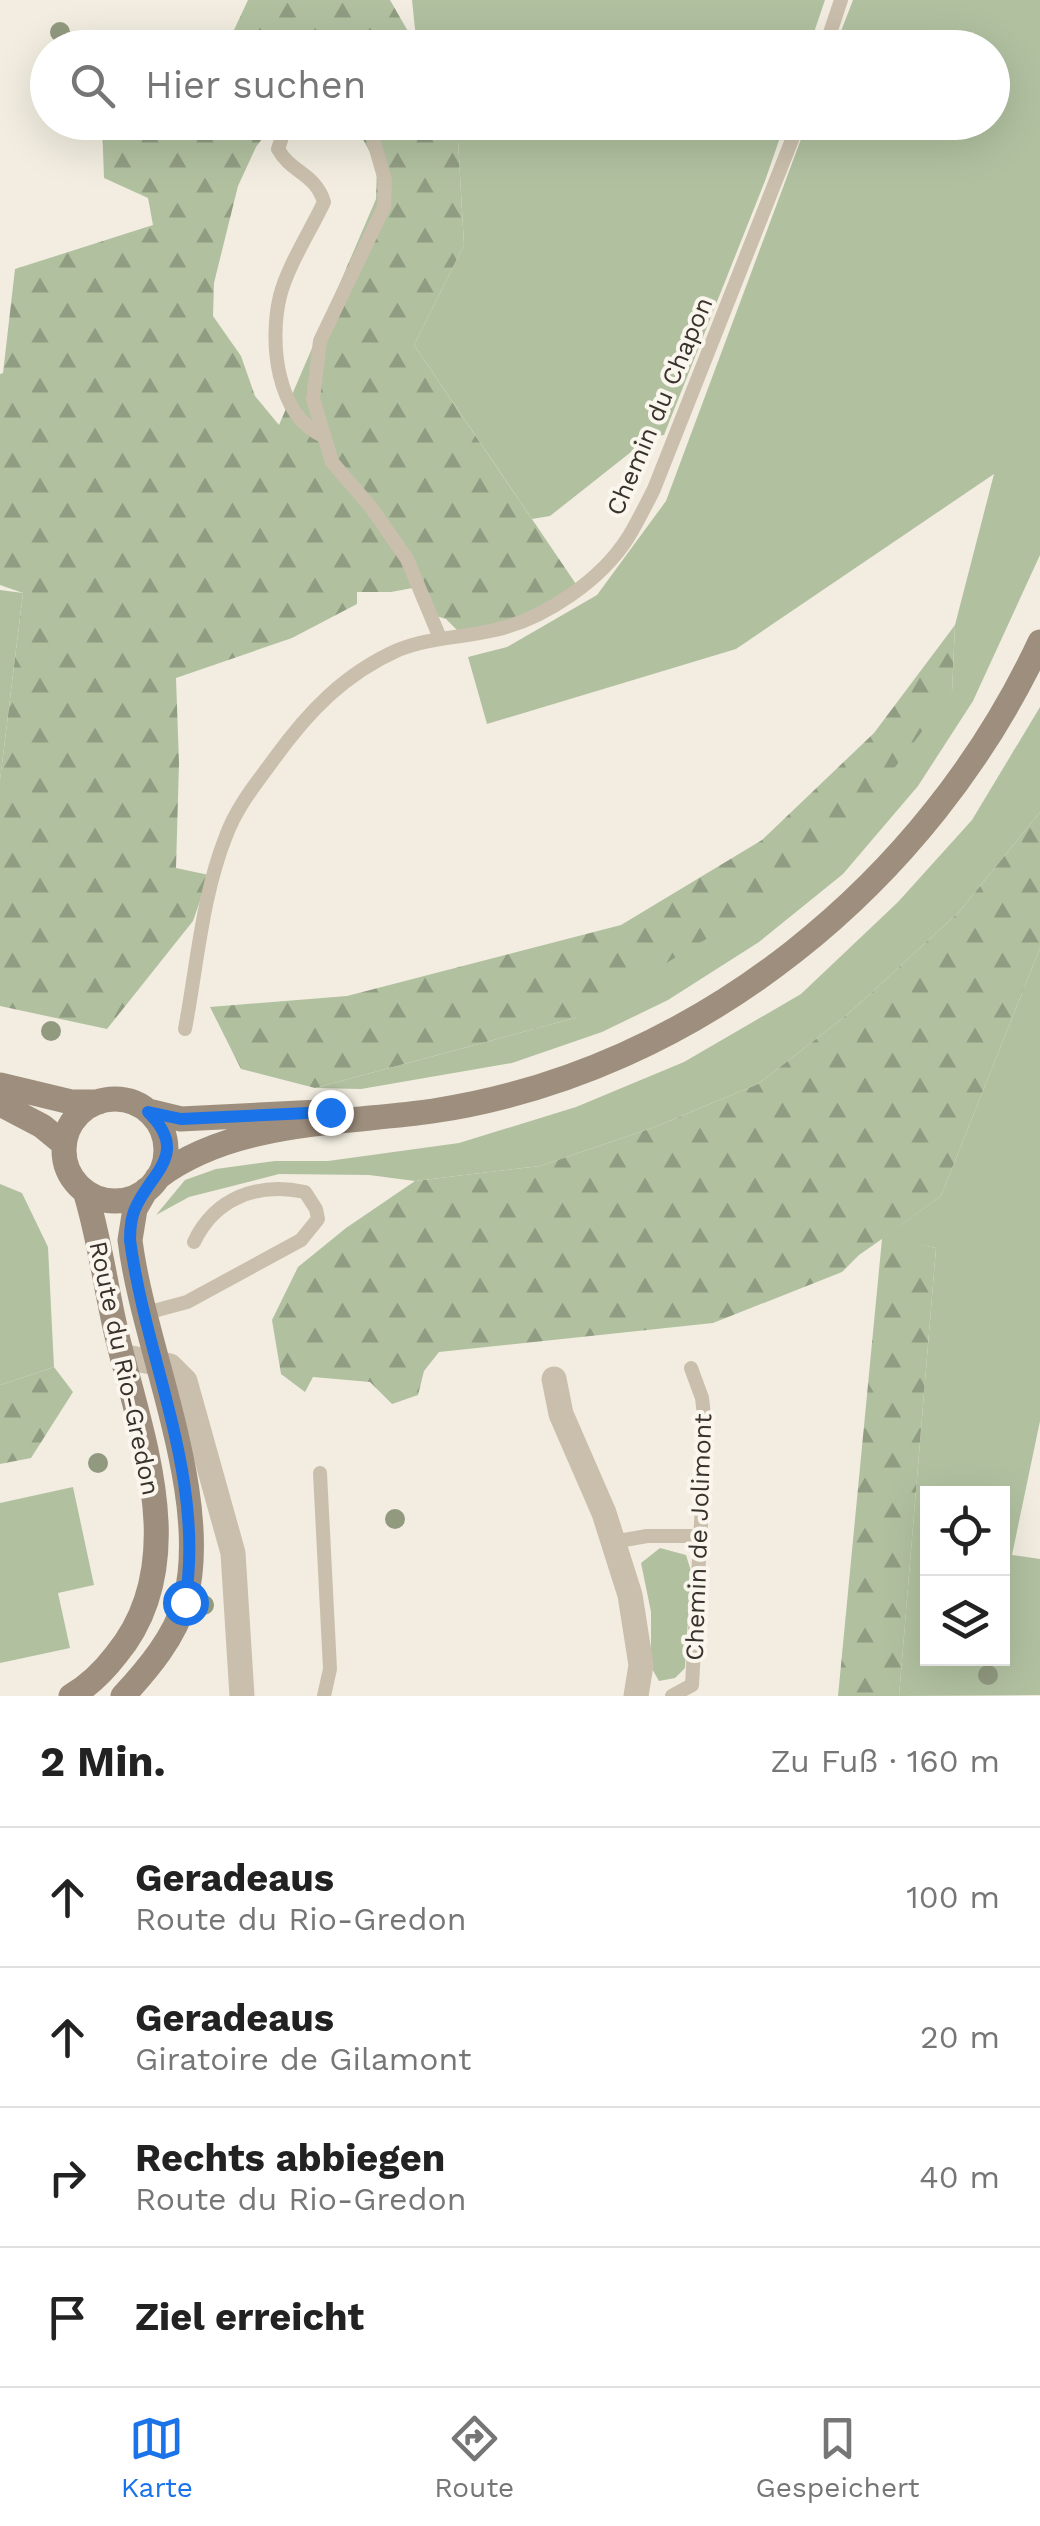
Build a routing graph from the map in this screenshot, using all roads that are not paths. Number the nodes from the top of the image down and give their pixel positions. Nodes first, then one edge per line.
1 (841, 0) edge
2 (831, 30) edge
3 (281, 140) edge
4 (371, 140) edge
5 (791, 140) edge
6 (323, 436) junction
7 (440, 638) junction
8 (1040, 642) edge
9 (185, 1029) dead end
10 (0, 1085) edge
11 (99, 1102) junction
12 (0, 1104) edge
13 (148, 1112) junction
14 (384, 1116) junction
15 (64, 1144) junction
16 (151, 1184) junction
17 (85, 1191) junction
18 (194, 1242) dead end
19 (146, 1313) junction
20 (122, 1356) junction
21 (158, 1363) junction
22 (691, 1368) dead end
23 (554, 1378) dead end
24 (320, 1473) dead end
25 (700, 1536) junction
26 (613, 1542) junction
27 (71, 1696) edge
28 (123, 1696) edge
29 (242, 1696) edge
30 (324, 1696) edge
31 (636, 1696) edge
32 (672, 1696) edge

1 - 2 lane
3 - 6 lane
4 - 6 lane
5 - 7 lane, Chemin du Chapon
6 - 7 lane
7 - 9 lane, Chemin du Chapon
8 - 14 main road
10 - 11 main road
11 - 13 main road
11 - 15 main road
12 - 15 main road
13 - 14 main road
13 - 16 main road
14 - 16 main road
15 - 17 main road
16 - 17 main road
16 - 19 main road, Route du Rio-Gredon
17 - 20 main road, Route du Rio-Gredon
18 - 19 lane
19 - 21 main road, Route du Rio-Gredon
20 - 21 street
20 - 27 main road, Route du Rio-Gredon
21 - 28 main road, Route du Rio-Gredon
21 - 29 street
22 - 25 lane, Chemin de Jolimont
23 - 26 street
24 - 30 lane
25 - 26 lane
25 - 32 lane, Chemin de Jolimont
26 - 31 street

